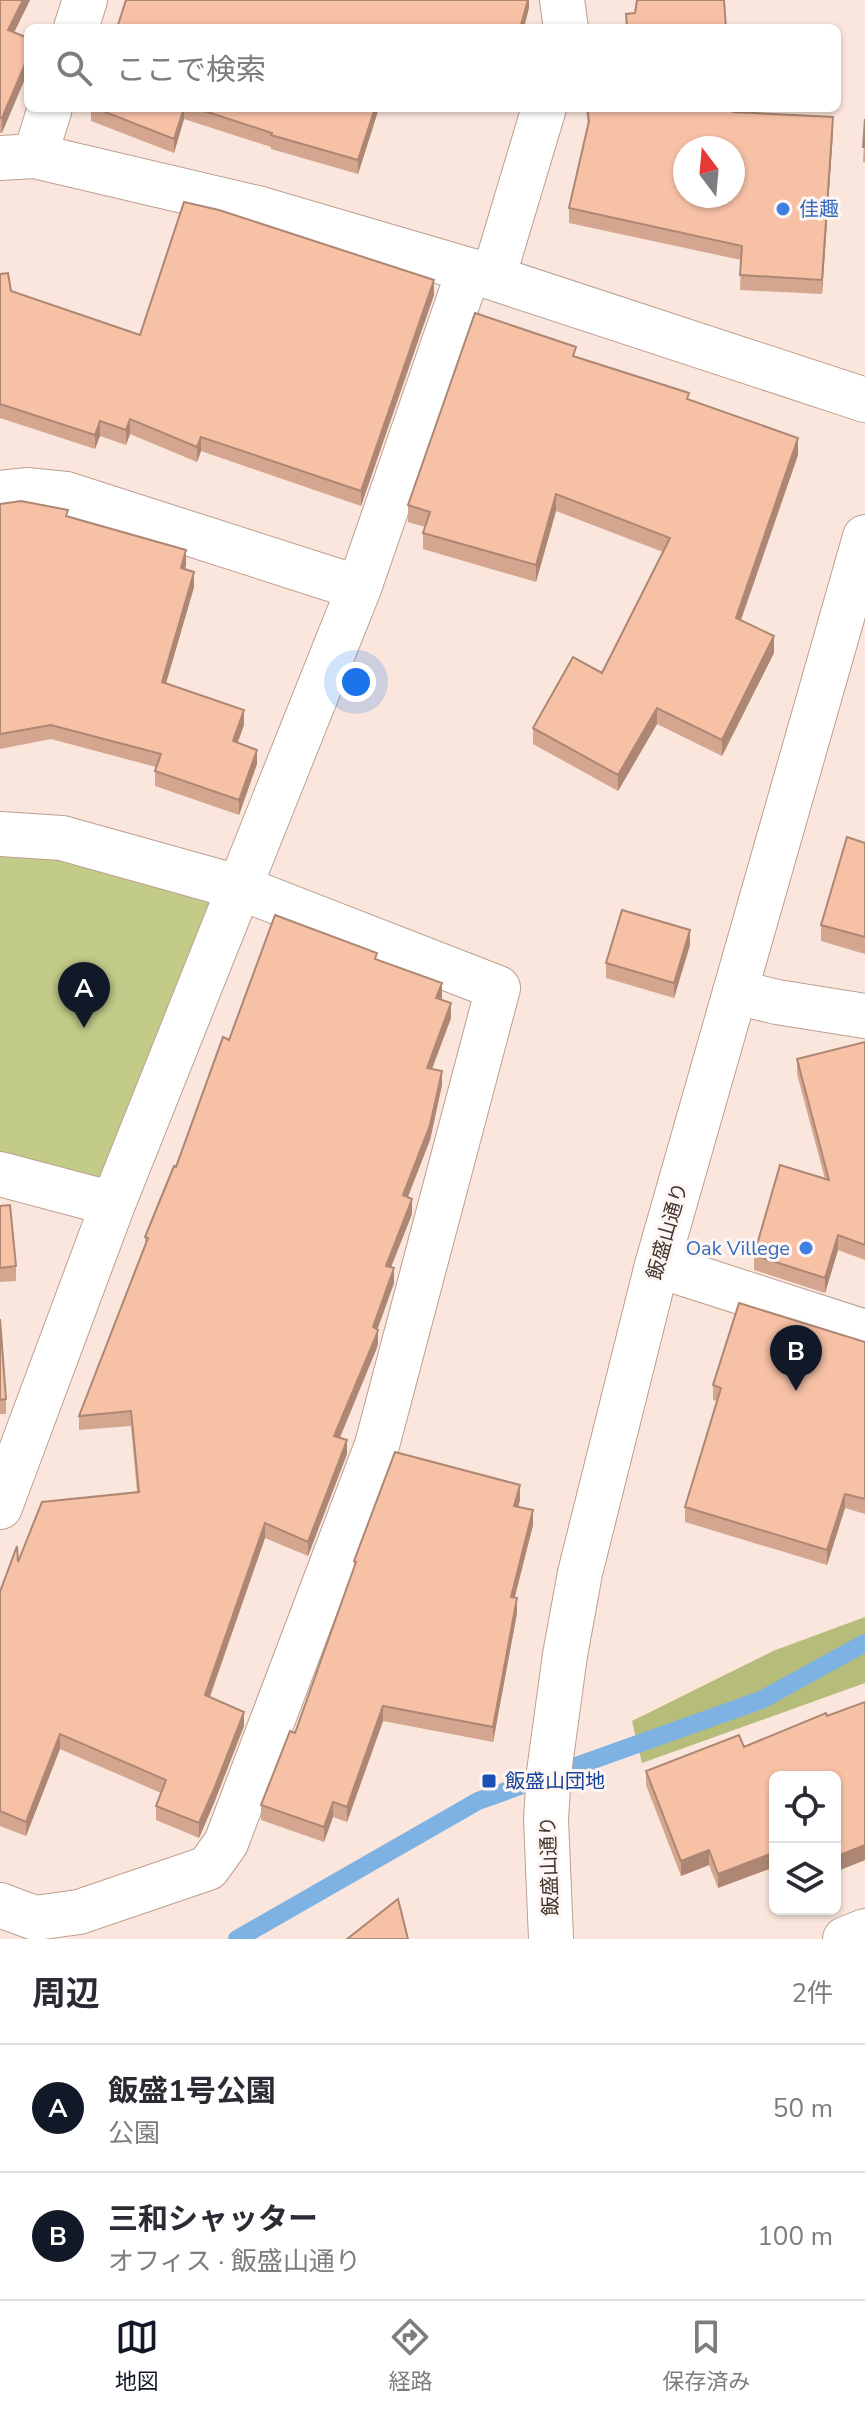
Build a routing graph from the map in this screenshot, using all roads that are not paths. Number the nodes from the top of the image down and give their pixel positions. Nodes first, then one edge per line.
1 (85, 0) edge
2 (562, 0) edge
3 (77, 24) edge
4 (565, 24) edge
5 (47, 112) edge
6 (542, 112) edge
7 (17, 157) edge
8 (481, 274) junction
9 (865, 400) edge
10 (0, 493) edge
11 (865, 537) edge
12 (359, 588) junction
13 (0, 834) edge
14 (241, 888) junction
15 (735, 992) junction
16 (865, 1016) edge
17 (0, 1174) edge
18 (113, 1204) junction
19 (657, 1265) junction
20 (865, 1332) edge
21 (2, 1496) edge
22 (0, 1905) edge
23 (865, 1931) edge
24 (551, 1939) edge
25 (845, 1939) edge

1 - 3 street
2 - 4 street
5 - 7 street
6 - 8 street
7 - 8 street
8 - 9 street
8 - 12 street
10 - 12 street
11 - 15 street, 飯盛山通り
12 - 14 street
13 - 14 street
14 - 18 street
14 - 22 street
15 - 16 street
15 - 19 street, 飯盛山通り
17 - 18 street
18 - 21 street
19 - 20 street
19 - 24 street, 飯盛山通り
23 - 25 street

